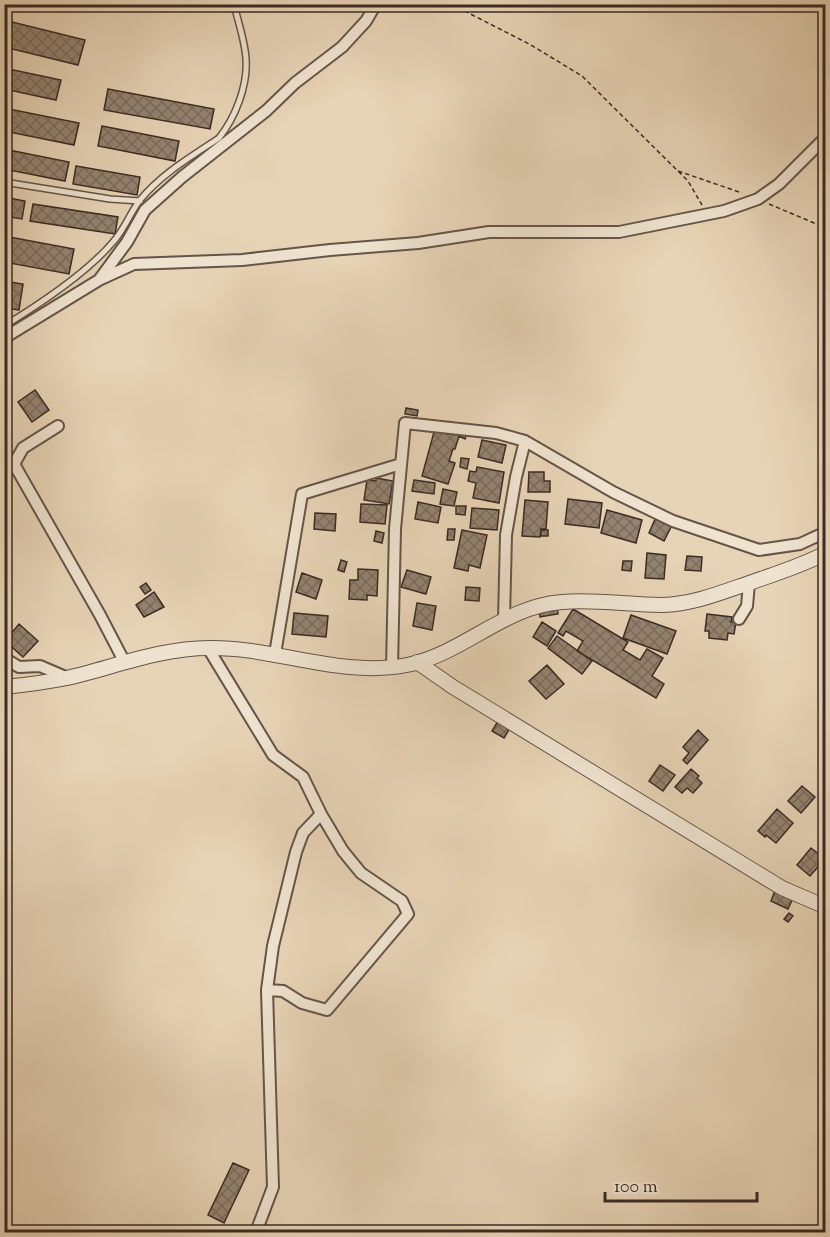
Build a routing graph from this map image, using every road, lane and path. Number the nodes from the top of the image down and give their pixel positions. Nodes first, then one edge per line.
1 (234, 4) edge
2 (376, 4) edge
3 (451, 4) edge
4 (825, 137) edge
5 (678, 171) junction
6 (4, 182) edge
7 (758, 199) junction
8 (140, 201) junction
9 (707, 214) junction
10 (825, 228) edge
11 (99, 280) junction
12 (4, 326) edge
13 (4, 338) edge
14 (58, 426) dead end
15 (525, 441) junction
16 (401, 464) junction
17 (825, 532) edge
18 (825, 553) edge
19 (749, 583) junction
20 (504, 619) junction
21 (739, 620) dead end
22 (208, 648) junction
23 (274, 654) junction
24 (4, 658) edge
25 (417, 662) junction
26 (125, 663) junction
27 (392, 667) junction
28 (68, 678) junction
29 (4, 687) edge
30 (321, 814) junction
31 (825, 907) edge
32 (267, 990) junction
33 (256, 1233) edge

1 - 8 lane
2 - 11 street
3 - 5 path
4 - 7 street
5 - 7 path
5 - 9 path
6 - 8 lane
7 - 9 street
7 - 10 path
8 - 12 lane
9 - 11 street
11 - 13 street
14 - 26 street
15 - 16 street
15 - 17 street
15 - 20 street
16 - 23 street
16 - 27 street
18 - 19 street
19 - 20 street
19 - 21 street
20 - 25 street
22 - 23 street
22 - 26 street
22 - 30 street
23 - 27 street
24 - 28 street
25 - 27 street
25 - 31 street
26 - 28 street
28 - 29 street
30 - 32 street
30 - 32 street
32 - 33 street

